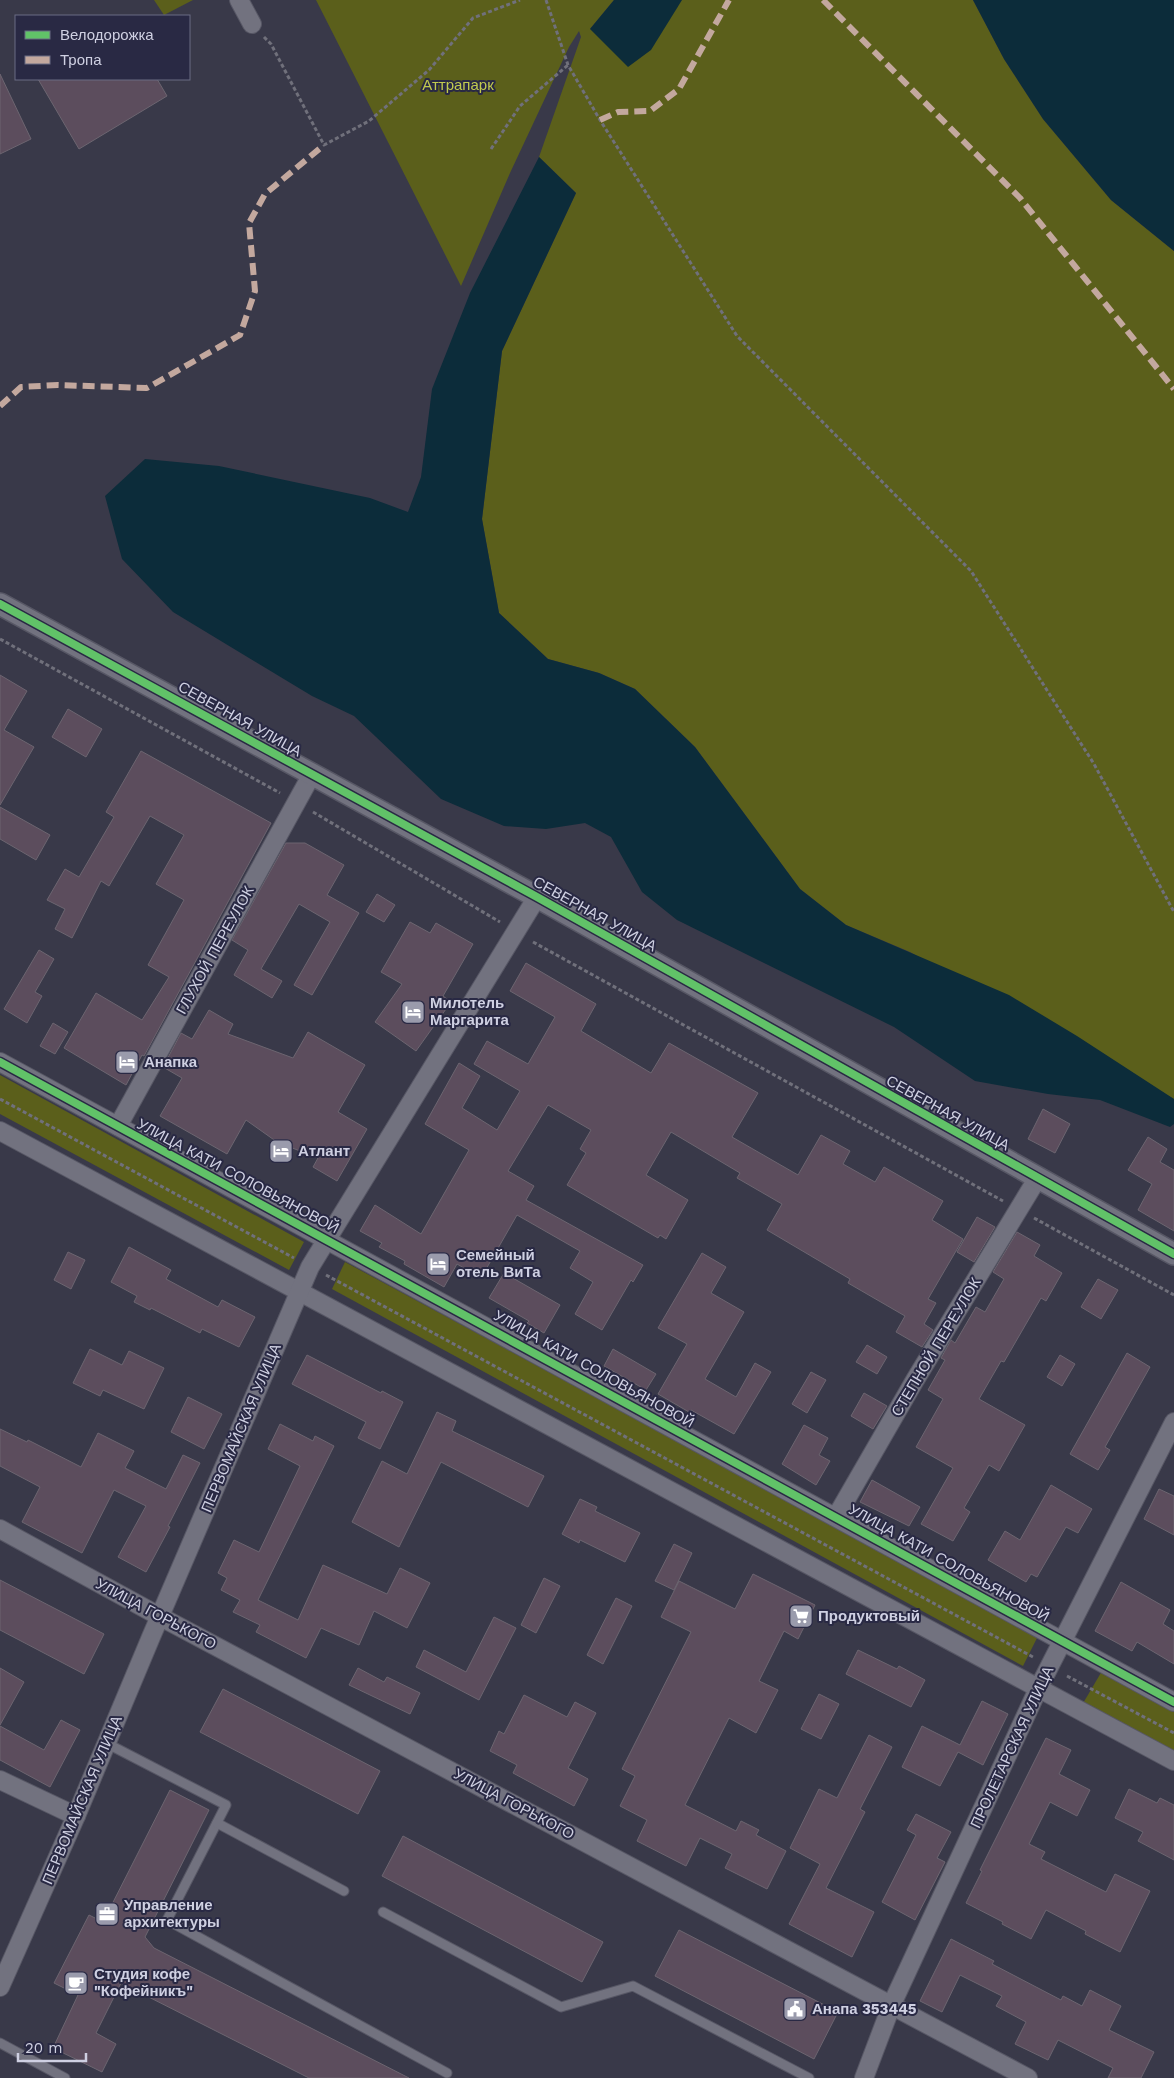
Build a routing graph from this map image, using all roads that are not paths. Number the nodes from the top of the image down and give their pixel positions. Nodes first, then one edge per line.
1 (239, 0) edge
2 (252, 24) road end
3 (0, 604) edge
4 (312, 774) junction
5 (537, 897) junction
6 (0, 1062) edge
7 (118, 1126) junction
8 (0, 1131) edge
9 (1038, 1179) junction
10 (328, 1240) junction
11 (1174, 1254) edge
12 (300, 1291) junction
13 (1174, 1422) edge
14 (836, 1517) junction
15 (0, 1530) edge
16 (159, 1616) junction
17 (1063, 1642) junction
18 (1039, 1687) junction
19 (1174, 1702) edge
20 (106, 1743) junction
21 (1174, 1761) edge
22 (0, 1780) edge
23 (76, 1816) junction
24 (217, 1823) junction
25 (344, 1890) dead end
26 (383, 1912) dead end
27 (0, 1987) edge
28 (892, 2004) junction
29 (0, 2043) edge
30 (447, 2073) dead end
31 (65, 2078) edge
32 (809, 2078) edge
33 (864, 2078) edge
34 (1028, 2078) edge

1 - 2 street
3 - 4 street, СЕВЕРНАЯ УЛИЦА
4 - 5 street, СЕВЕРНАЯ УЛИЦА
4 - 7 street, ГЛУХОЙ ПЕРЕУЛОК
5 - 9 street, СЕВЕРНАЯ УЛИЦА
5 - 10 street, ПЕРВОМАЙСКАЯ УЛИЦА
6 - 7 street, УЛИЦА КАТИ СОЛОВЬЯНОВОЙ
7 - 10 street, УЛИЦА КАТИ СОЛОВЬЯНОВОЙ
8 - 12 street
9 - 11 street, СЕВЕРНАЯ УЛИЦА
9 - 14 street, СТЕПНОЙ ПЕРЕУЛОК
10 - 12 street, ПЕРВОМАЙСКАЯ УЛИЦА
10 - 14 street, УЛИЦА КАТИ СОЛОВЬЯНОВОЙ
12 - 16 street, ПЕРВОМАЙСКАЯ УЛИЦА
12 - 18 street
13 - 17 street, ПРОЛЕТАРСКАЯ УЛИЦА
14 - 17 street, УЛИЦА КАТИ СОЛОВЬЯНОВОЙ
15 - 16 street, УЛИЦА ГОРЬКОГО
16 - 20 street, ПЕРВОМАЙСКАЯ УЛИЦА
16 - 28 street, УЛИЦА ГОРЬКОГО
17 - 18 street, ПРОЛЕТАРСКАЯ УЛИЦА
17 - 19 street, УЛИЦА КАТИ СОЛОВЬЯНОВОЙ
18 - 21 street
18 - 28 street, ПРОЛЕТАРСКАЯ УЛИЦА
20 - 23 street, ПЕРВОМАЙСКАЯ УЛИЦА
20 - 24 lane
22 - 23 street
23 - 27 street, ПЕРВОМАЙСКАЯ УЛИЦА
24 - 25 lane
24 - 30 lane
26 - 32 lane
28 - 33 street, ПРОЛЕТАРСКАЯ УЛИЦА
28 - 34 street, УЛИЦА ГОРЬКОГО
29 - 31 lane

